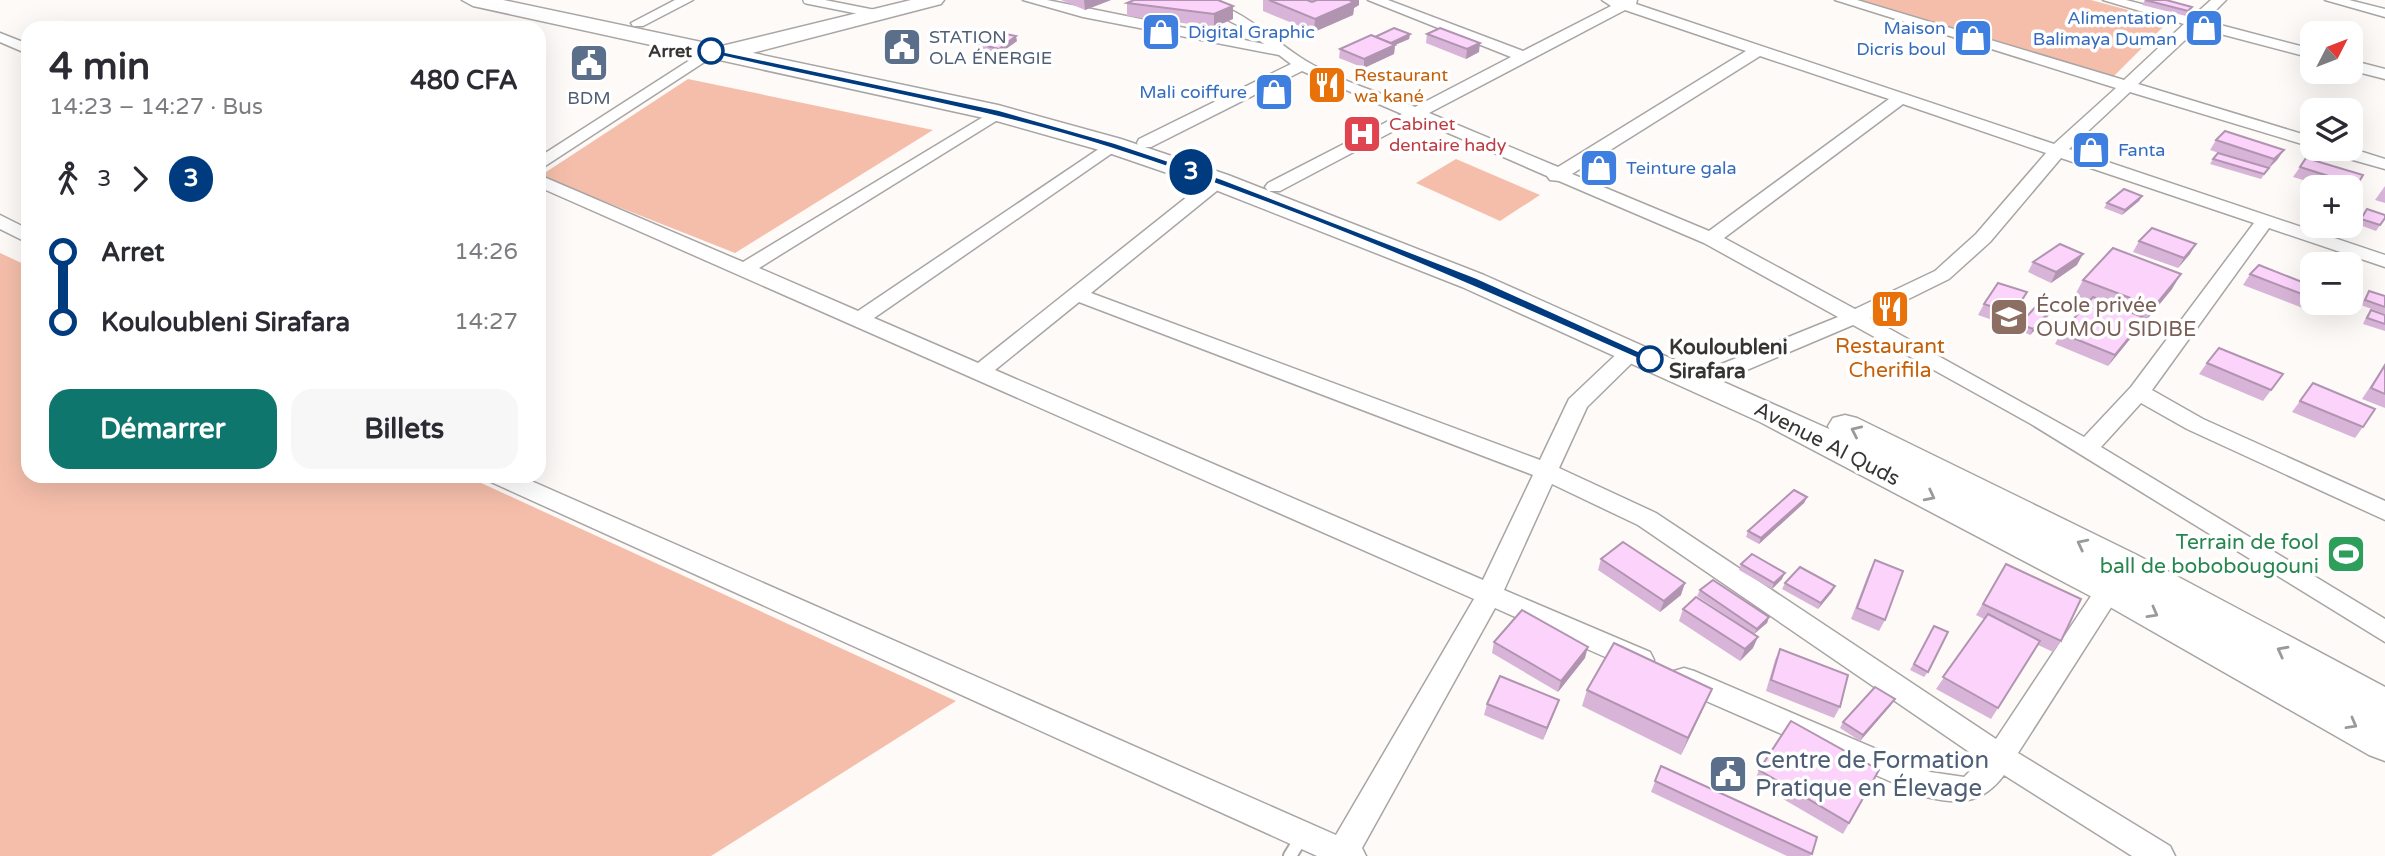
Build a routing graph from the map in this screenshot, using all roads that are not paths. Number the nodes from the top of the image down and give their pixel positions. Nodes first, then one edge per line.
1 (473, 0) edge
2 (529, 0) edge
3 (685, 0) edge
4 (807, 0) edge
5 (900, 0) edge
6 (934, 0) edge
7 (1030, 0) edge
8 (1197, 0) edge
9 (1375, 0) edge
10 (1842, 0) edge
11 (2110, 0) edge
12 (2220, 0) edge
13 (2332, 0) edge
14 (1622, 2) edge
15 (870, 12) junction
16 (2385, 13) edge
17 (638, 23) junction
18 (2195, 23) junction
19 (0, 37) edge
20 (21, 45) edge
21 (723, 50) junction
22 (1759, 50) junction
23 (1278, 51) junction
24 (2300, 51) edge
25 (1524, 57) junction
26 (1301, 65) junction
27 (2363, 68) edge
28 (2385, 74) edge
29 (2127, 86) junction
30 (1901, 98) junction
31 (999, 113) junction
32 (1414, 114) junction
33 (2300, 138) edge
34 (1144, 143) junction
35 (1112, 145) junction
36 (2057, 151) junction
37 (2363, 158) edge
38 (546, 161) edge
39 (2385, 164) edge
40 (1556, 176) junction
41 (1218, 181) junction
42 (546, 183) edge
43 (1274, 187) junction
44 (2265, 220) junction
45 (0, 221) edge
46 (21, 233) edge
47 (1711, 239) junction
48 (2385, 261) edge
49 (743, 270) junction
50 (1076, 294) junction
51 (1853, 318) junction
52 (858, 320) junction
53 (1632, 351) junction
54 (1727, 370) junction
55 (978, 373) junction
56 (2138, 392) junction
57 (2086, 449) junction
58 (1546, 471) junction
59 (514, 483) edge
60 (2382, 503) edge
61 (2110, 588) junction
62 (1489, 595) junction
63 (2385, 632) edge
64 (2385, 708) edge
65 (2385, 743) edge
66 (2000, 757) junction
67 (1297, 845) edge
68 (1347, 854) edge
69 (2159, 856) edge

1 - 21 main road, Avenue Al Quds
2 - 17 main road, Avenue Al Quds
3 - 17 street
4 - 15 lane
5 - 15 main road
6 - 15 main road
7 - 23 street
8 - 23 street
9 - 25 street
10 - 29 street
11 - 18 street
12 - 18 street
13 - 16 street
14 - 22 street
14 - 25 street
15 - 21 main road
17 - 21 main road, Avenue Al Quds
18 - 24 street
18 - 29 street
19 - 20 street
21 - 31 main road, Avenue Al Quds
21 - 34 main road, Avenue Al Quds
21 - 38 street
22 - 30 street
22 - 40 street
23 - 26 street
25 - 32 street
26 - 32 street
26 - 34 street
27 - 28 street
29 - 33 street
29 - 36 street
30 - 36 street
30 - 47 street
31 - 35 main road, Avenue Al Quds
31 - 49 street
32 - 40 street
32 - 43 street
34 - 43 main road, Avenue Al Quds
35 - 41 main road, Avenue Al Quds
35 - 52 street
36 - 44 street
36 - 51 street
37 - 39 street
40 - 47 street
41 - 50 street
41 - 53 main road, Avenue Al Quds
42 - 49 street
43 - 54 main road, Avenue Al Quds
44 - 48 street
44 - 56 street
45 - 46 street
47 - 51 street
49 - 52 street
50 - 55 street
50 - 58 street
51 - 54 street
51 - 57 street
52 - 55 street
53 - 58 street
53 -> 61 main road, Avenue Al Quds
64 -> 54 main road, Avenue Al Quds
55 - 62 street
56 - 57 street
56 - 60 street
57 - 63 street
58 - 62 street
58 - 66 street
59 - 67 street
61 -> 65 main road, Avenue Al Quds
61 - 66 street
62 - 66 street
62 - 68 street
66 - 69 street
67 - 68 street

